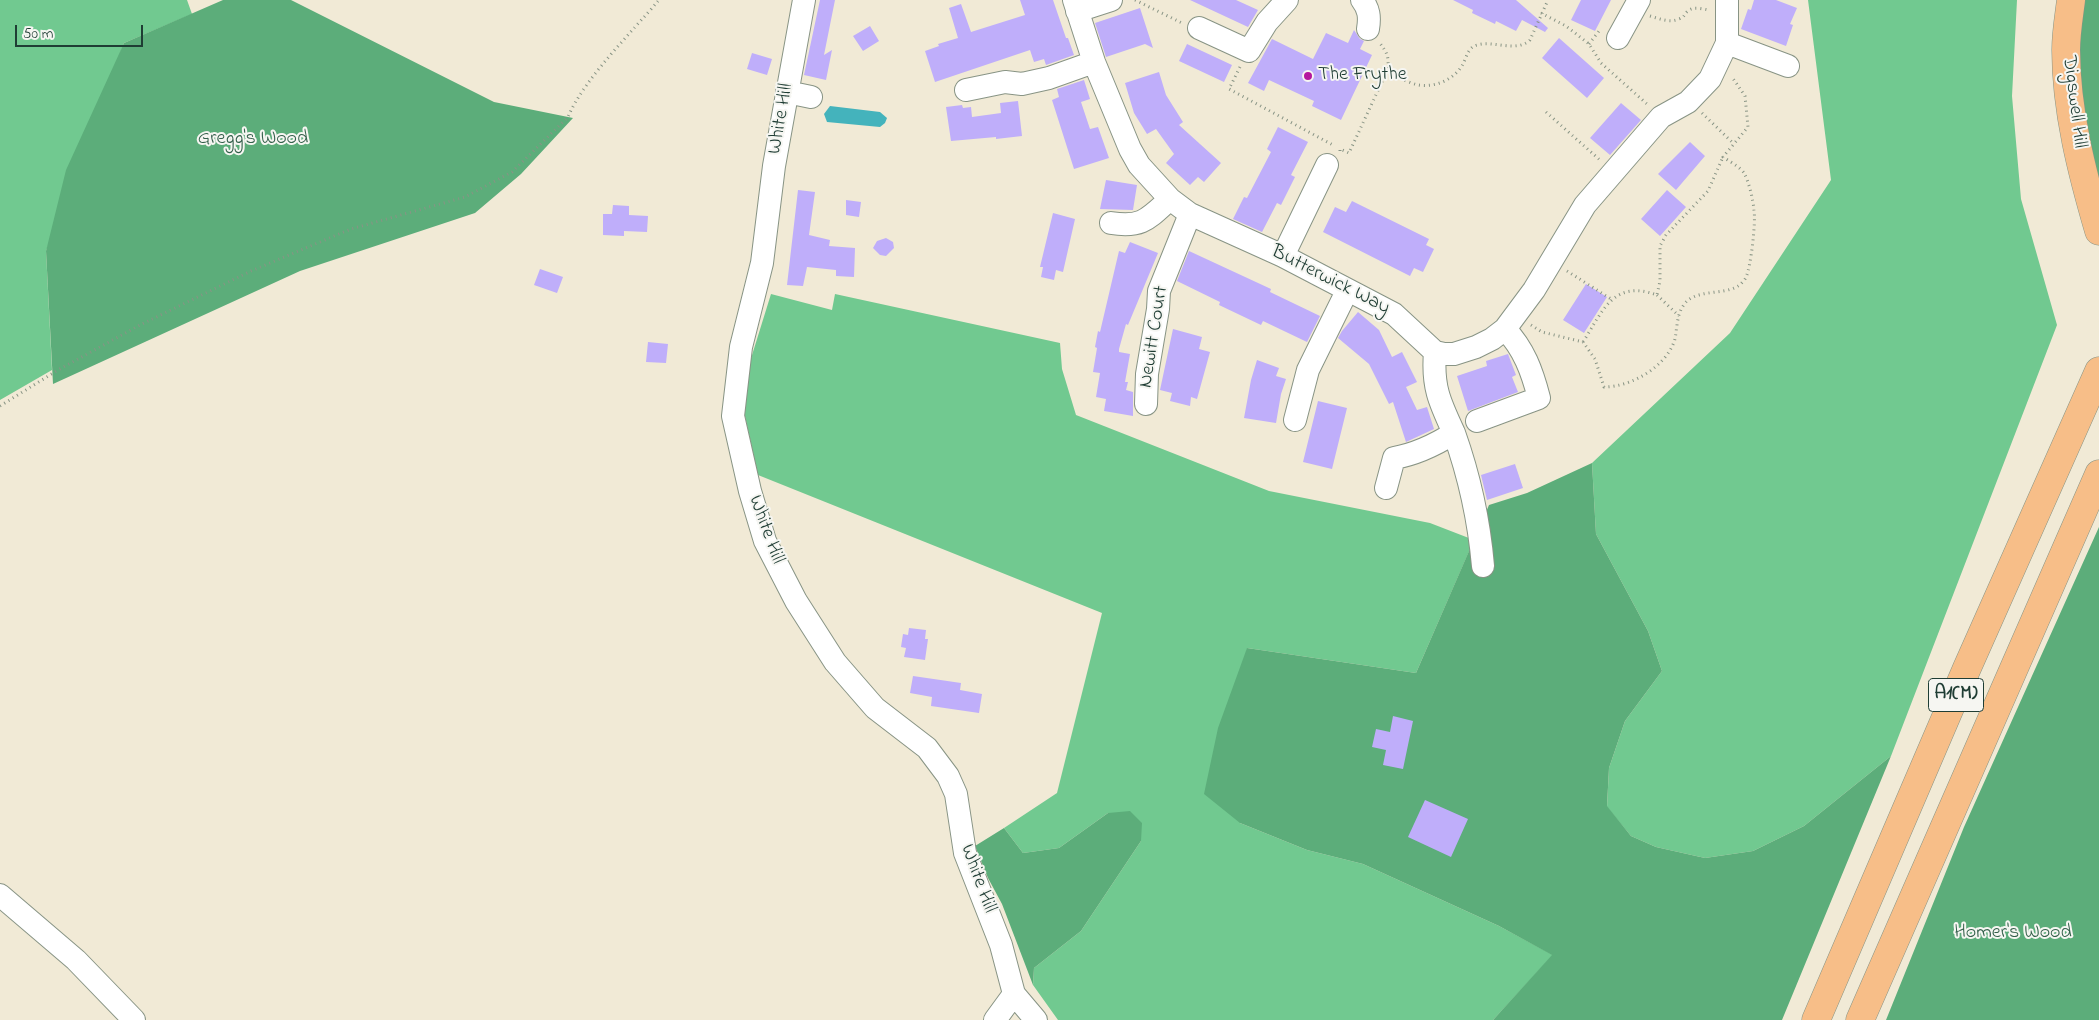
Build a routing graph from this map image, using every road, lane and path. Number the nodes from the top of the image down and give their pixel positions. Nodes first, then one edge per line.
1 (659, 0) edge
2 (804, 0) edge
3 (1111, 0) edge
4 (1135, 0) edge
5 (1288, 0) edge
6 (1362, 0) edge
7 (1548, 0) edge
8 (1727, 0) edge
9 (2071, 0) edge
10 (1076, 5) edge
11 (1637, 6) edge
12 (1541, 13) junction
13 (1199, 28) joint
14 (1368, 29) joint
15 (1727, 33) junction
16 (1618, 38) dead end
17 (1249, 51) junction
18 (1094, 62) junction
19 (1718, 66) junction
20 (1788, 66) dead end
21 (1387, 71) junction
22 (966, 90) dead end
23 (787, 92) junction
24 (811, 98) dead end
25 (1688, 102) junction
26 (1546, 112) dead end
27 (1661, 117) junction
28 (1734, 144) junction
29 (1334, 157) junction
30 (1723, 157) junction
31 (1614, 173) junction
32 (1170, 199) junction
33 (1190, 214) junction
34 (1110, 223) dead end
35 (2099, 231) edge
36 (1283, 256) junction
37 (1551, 261) junction
38 (1347, 291) junction
39 (1657, 295) junction
40 (1611, 299) junction
41 (1679, 316) junction
42 (1511, 322) junction
43 (1583, 342) junction
44 (1435, 352) junction
45 (2099, 371) edge
46 (1146, 404) dead end
47 (0, 406) edge
48 (1295, 420) dead end
49 (1477, 421) dead end
50 (1454, 434) junction
51 (2099, 474) edge
52 (1386, 488) dead end
53 (1483, 566) dead end
54 (0, 895) edge
55 (1014, 994) junction
56 (134, 1020) edge
57 (995, 1020) edge
58 (1036, 1020) edge
59 (1816, 1020) edge
60 (1860, 1020) edge

1 - 47 path
2 - 23 street, White Hill
3 - 10 street
4 - 13 path
5 - 17 street
6 - 14 street
7 - 12 path
8 - 15 street
9 - 35 main road, Digswell Hill
10 - 18 street, Butterwick Way
11 - 15 path
11 - 16 street
12 - 21 path
12 - 27 path
13 - 17 street
14 - 21 path
15 - 19 street
15 - 20 street
17 - 29 path
18 - 22 street
18 - 32 street, Butterwick Way
19 - 25 street
19 - 28 path
21 - 29 path
23 - 24 street
23 - 55 street, White Hill
25 - 27 street
25 - 28 path
26 - 31 path
27 - 31 street
28 - 30 path
29 - 36 street
30 - 39 path
30 - 41 path
31 - 37 street
32 - 33 street, Butterwick Way
32 - 34 street
33 - 36 street, Butterwick Way
33 - 46 street, Newitt Court
36 - 38 street, Butterwick Way
37 - 40 path
37 - 42 street
38 - 44 street, Butterwick Way
38 - 48 street
39 - 40 path
39 - 41 path
40 - 43 path
41 - 43 path
42 - 43 path
42 - 44 street
42 - 49 street
44 - 50 street
45 - 59 main road, A1(M)
50 - 52 street
50 - 53 street
51 - 60 main road, A1(M)
54 - 56 street
55 - 57 street
55 - 58 street

